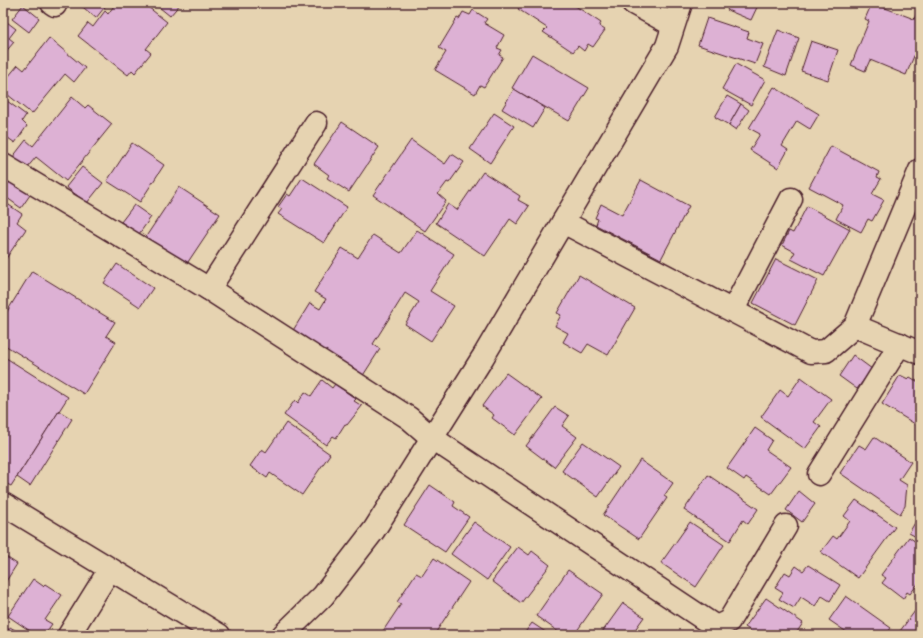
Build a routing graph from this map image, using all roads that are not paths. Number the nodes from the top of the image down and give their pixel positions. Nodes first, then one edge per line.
1 (52, 3) edge
2 (56, 3) edge
3 (633, 3) edge
4 (681, 3) edge
5 (673, 26) junction
6 (316, 123) dead end
7 (3, 165) edge
8 (920, 170) edge
9 (791, 199) dead end
10 (563, 222) junction
11 (209, 289) junction
12 (733, 310) junction
13 (855, 326) junction
14 (900, 344) junction
15 (920, 353) edge
16 (432, 438) junction
17 (819, 474) dead end
18 (3, 504) edge
19 (786, 526) dead end
20 (110, 569) junction
21 (69, 635) edge
22 (219, 635) edge
23 (283, 635) edge

1 - 2 street
3 - 5 street
4 - 5 street
5 - 10 street
6 - 11 street
7 - 11 street
8 - 13 street
9 - 12 street
10 - 12 street
10 - 16 street
11 - 16 street
12 - 13 street
13 - 14 street
14 - 15 street
14 - 17 street
16 - 19 street
16 - 23 street
18 - 20 street
20 - 21 street
20 - 22 street

